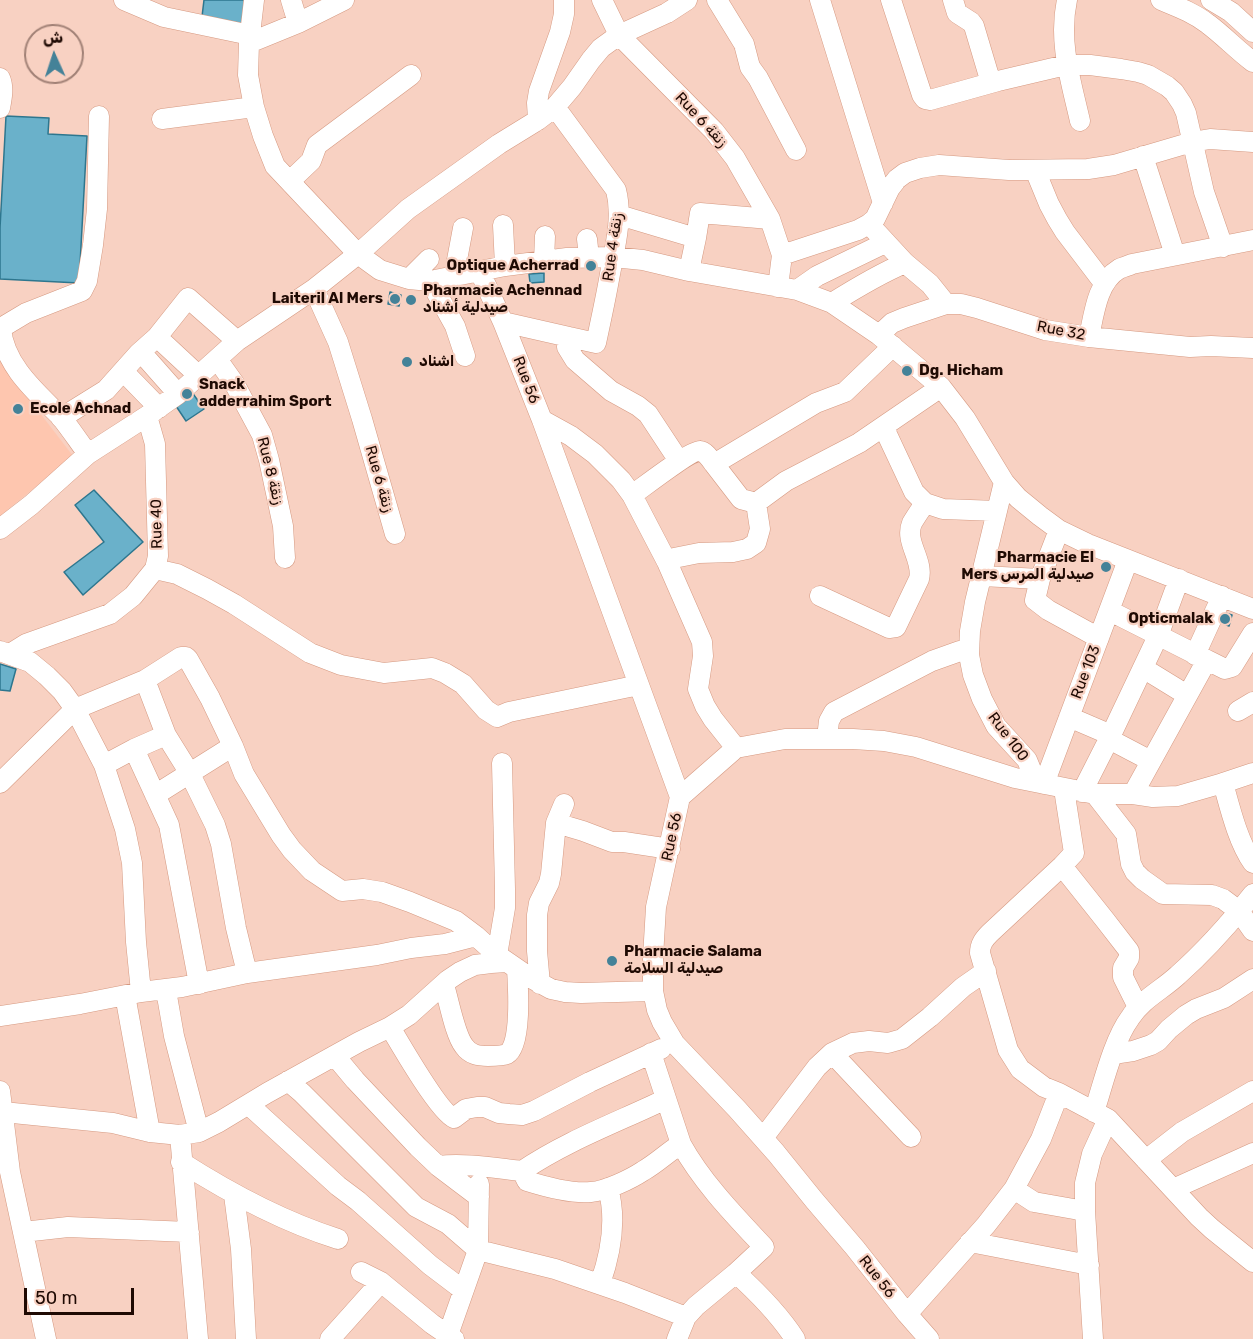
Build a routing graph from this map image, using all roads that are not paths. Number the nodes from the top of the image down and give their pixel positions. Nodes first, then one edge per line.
1 (124, 0) edge
2 (254, 0) edge
3 (291, 0) edge
4 (344, 0) edge
5 (564, 0) edge
6 (602, 0) edge
7 (687, 0) edge
8 (717, 0) edge
9 (820, 0) edge
10 (891, 0) edge
11 (953, 0) edge
12 (1067, 0) edge
13 (1161, 0) edge
14 (1211, 0) edge
15 (298, 23) junction
16 (1253, 32) edge
17 (619, 34) junction
18 (249, 39) junction
19 (1253, 62) edge
20 (1066, 65) junction
21 (411, 75) dead end
22 (0, 78) edge
23 (991, 83) junction
24 (254, 107) junction
25 (555, 107) junction
26 (0, 108) edge
27 (99, 116) dead end
28 (162, 119) dead end
29 (538, 120) junction
30 (1080, 121) dead end
31 (1192, 142) junction
32 (1253, 142) edge
33 (796, 150) dead end
34 (1143, 156) junction
35 (1035, 170) junction
36 (290, 181) junction
37 (883, 203) junction
38 (619, 215) junction
39 (770, 219) junction
40 (869, 224) junction
41 (503, 225) dead end
42 (463, 228) dead end
43 (545, 236) dead end
44 (696, 238) junction
45 (1253, 240) edge
46 (885, 243) junction
47 (1223, 247) junction
48 (358, 254) junction
49 (782, 255) junction
50 (1175, 255) junction
51 (613, 257) junction
52 (429, 259) dead end
53 (544, 261) junction
54 (905, 263) junction
55 (504, 266) junction
56 (689, 271) junction
57 (480, 272) junction
58 (454, 276) junction
59 (409, 279) junction
60 (430, 281) junction
61 (1106, 281) junction
62 (314, 289) junction
63 (787, 289) junction
64 (832, 303) junction
65 (946, 304) junction
66 (503, 322) junction
67 (0, 327) edge
68 (157, 337) junction
69 (569, 337) junction
70 (1089, 337) junction
71 (237, 340) junction
72 (886, 340) junction
73 (596, 343) junction
74 (1253, 348) edge
75 (465, 356) dead end
76 (148, 360) dead end
77 (217, 360) junction
78 (585, 370) junction
79 (123, 371) junction
80 (199, 376) junction
81 (941, 387) junction
82 (178, 394) junction
83 (153, 412) junction
84 (61, 418) junction
85 (542, 420) junction
86 (884, 428) junction
87 (88, 454) junction
88 (679, 461) junction
89 (714, 464) junction
90 (1004, 482) junction
91 (632, 495) junction
92 (756, 503) junction
93 (926, 503) junction
94 (997, 510) junction
95 (0, 529) edge
96 (1059, 530) junction
97 (395, 534) dead end
98 (285, 558) dead end
99 (1128, 560) junction
100 (667, 562) junction
101 (154, 569) junction
102 (982, 576) junction
103 (1040, 579) junction
104 (1179, 579) junction
105 (820, 596) dead end
106 (1222, 596) junction
107 (1253, 609) edge
108 (1110, 611) junction
109 (1253, 633) edge
110 (1158, 636) junction
111 (1100, 638) junction
112 (969, 650) junction
113 (5, 652) edge
114 (1201, 658) junction
115 (1143, 668) junction
116 (145, 680) junction
117 (639, 685) junction
118 (1187, 695) junction
119 (75, 709) junction
120 (1069, 717) junction
121 (166, 735) junction
122 (1110, 737) junction
123 (827, 738) junction
124 (233, 746) junction
125 (736, 748) junction
126 (134, 749) junction
127 (1151, 761) junction
128 (502, 764) dead end
129 (104, 765) junction
130 (189, 772) junction
131 (1253, 773) edge
132 (0, 783) edge
133 (1040, 783) junction
134 (1223, 783) junction
135 (1080, 792) junction
136 (1133, 794) junction
137 (155, 795) junction
138 (680, 796) junction
139 (564, 804) dead end
140 (556, 823) junction
141 (670, 849) junction
142 (1253, 863) edge
143 (1062, 866) junction
144 (1253, 894) edge
145 (1239, 911) junction
146 (1253, 931) edge
147 (476, 936) junction
148 (507, 962) junction
149 (986, 971) junction
150 (247, 973) junction
151 (1253, 979) edge
152 (199, 984) junction
153 (540, 984) junction
154 (444, 985) junction
155 (167, 990) junction
156 (653, 991) junction
157 (133, 994) junction
158 (1138, 1007) junction
159 (0, 1016) edge
160 (390, 1028) junction
161 (675, 1044) junction
162 (651, 1053) junction
163 (832, 1053) junction
164 (1113, 1054) junction
165 (334, 1056) junction
166 (288, 1081) junction
167 (0, 1091) edge
168 (1253, 1091) edge
169 (1059, 1093) junction
170 (666, 1100) junction
171 (249, 1105) junction
172 (3, 1112) junction
173 (1101, 1115) junction
174 (150, 1132) junction
175 (189, 1134) junction
176 (911, 1137) dead end
177 (763, 1138) junction
178 (681, 1144) junction
179 (1253, 1153) edge
180 (1146, 1160) junction
181 (182, 1162) junction
182 (438, 1166) junction
183 (480, 1167) junction
184 (522, 1172) junction
185 (608, 1188) junction
186 (1014, 1189) junction
187 (1173, 1189) junction
188 (234, 1195) junction
189 (479, 1197) junction
190 (1085, 1211) junction
191 (23, 1232) junction
192 (189, 1232) junction
193 (338, 1239) dead end
194 (970, 1242) junction
195 (478, 1250) junction
196 (1250, 1253) edge
197 (1089, 1265) junction
198 (361, 1272) dead end
199 (736, 1273) junction
200 (381, 1282) junction
201 (600, 1284) junction
202 (463, 1290) junction
203 (907, 1314) junction
204 (686, 1317) junction
205 (451, 1337) edge
206 (46, 1339) edge
207 (198, 1339) edge
208 (246, 1339) edge
209 (330, 1339) edge
210 (677, 1339) edge
211 (795, 1339) edge
212 (929, 1339) edge
213 (1093, 1339) edge

1 - 18 street
2 - 18 street
3 - 15 street
4 - 15 street
5 - 29 street
6 - 17 street, Rue 6 زنقة
7 - 17 street
8 - 33 street
9 - 37 street
10 - 23 street
11 - 23 street
12 - 20 street
13 - 19 street
14 - 16 street
15 - 18 street
17 - 25 street
17 - 39 street, Rue 6 زنقة
18 - 24 street
20 - 23 street
20 - 30 street
20 - 31 street
21 - 36 street
22 - 26 street
24 - 28 street
24 - 36 street
25 - 29 street
25 - 38 street, Rue 4 زنقة
27 - 67 street
29 - 48 street
31 - 32 street
31 - 34 street
31 - 47 street
34 - 35 street
34 - 50 street
35 - 37 street
35 - 61 street
36 - 48 street
37 - 40 street
38 - 44 street
38 - 51 street, Rue 4 زنقة
39 - 44 street
39 - 49 street, Rue 6 زنقة
40 - 46 street
40 - 49 street
41 - 55 street
42 - 58 street
43 - 53 street
44 - 56 street
45 - 47 street
46 - 54 street
46 - 63 street
47 - 50 street
48 - 59 street
48 - 62 street
49 - 63 street, Rue 6 زنقة
50 - 61 street
51 - 53 street
51 - 56 street
51 - 73 street, Rue 4 زنقة
52 - 59 street
53 - 55 street
54 - 64 street
54 - 65 street
55 - 57 street
56 - 63 street
57 - 58 street
57 - 66 street, Rue 56
58 - 60 street
59 - 60 street
60 - 75 street
61 - 70 street
62 - 71 street
62 - 97 street, Rue 6 زنقة
63 - 64 street
64 - 72 street
65 - 70 street, Rue 32
65 - 72 street, Rue 32
66 - 69 street
66 - 85 street, Rue 56
67 - 84 street
68 - 71 street
68 - 79 street
68 - 80 street
69 - 73 street
69 - 78 street
70 - 74 street, Rue 32
71 - 77 street
72 - 81 street
72 - 89 street, Rue 32
73 - 78 street, Rue 4 زنقة
76 - 82 street
77 - 80 street
77 - 98 street, Rue 8 زنقة
78 - 88 street
79 - 83 street
79 - 84 street
80 - 82 street
81 - 86 street
81 - 90 street
82 - 83 street
83 - 87 street
83 - 101 street, Rue 40
84 - 87 street
85 - 91 street
85 - 117 street, Rue 56
86 - 92 street
86 - 93 street
87 - 95 street
88 - 89 street
88 - 91 street
89 - 92 street
90 - 94 street, Rue 100
90 - 96 street
91 - 100 street
92 - 100 street
93 - 94 street
93 - 105 street
94 - 102 street, Rue 100
96 - 99 street
96 - 103 street
99 - 104 street
99 - 108 street, Rue 103
100 - 125 street
101 - 113 street, Rue 40
101 - 117 street
102 - 103 street
102 - 112 street, Rue 100
103 - 111 street
104 - 106 street
104 - 110 street
106 - 107 street
106 - 114 street
108 - 110 street
108 - 111 street, Rue 103
109 - 114 street
110 - 114 street
110 - 115 street
111 - 120 street, Rue 103
112 - 123 street
112 - 133 street, Rue 100
113 - 119 street
114 - 118 street
115 - 118 street
115 - 122 street
116 - 119 street
116 - 121 street
116 - 124 street
117 - 138 street, Rue 56
118 - 127 street
119 - 129 street
119 - 132 street
120 - 122 street
120 - 133 street, Rue 103
121 - 126 street
121 - 130 street
122 - 127 street
122 - 135 street
123 - 125 street, Rue 100
123 - 133 street, Rue 100
124 - 130 street
124 - 147 street
125 - 138 street
126 - 129 street
126 - 137 street
127 - 136 street
128 - 148 street
129 - 157 street
130 - 137 street
130 - 150 street
131 - 134 street, Rue 100
133 - 135 street, Rue 100
134 - 136 street, Rue 100
134 - 142 street
135 - 136 street, Rue 100
135 - 143 street
135 - 145 street
137 - 152 street
138 - 141 street, Rue 56
139 - 140 street
140 - 141 street
140 - 153 street
141 - 156 street, Rue 56
143 - 149 street
143 - 158 street
144 - 145 street
145 - 146 street
145 - 158 street
147 - 148 street
147 - 150 street
148 - 153 street
148 - 154 street
148 - 154 street
149 - 163 street
149 - 169 street
150 - 152 street
151 - 164 street
152 - 155 street
153 - 156 street
154 - 160 street
155 - 157 street
155 - 175 street
156 - 161 street, Rue 56
157 - 159 street
157 - 174 street
158 - 164 street
160 - 162 street
160 - 165 street
161 - 162 street
161 - 177 street, Rue 56
162 - 170 street
163 - 176 street
163 - 177 street
164 - 173 street
165 - 166 street
165 - 182 street
166 - 171 street
166 - 195 street
167 - 172 street
168 - 180 street
169 - 173 street
169 - 186 street
170 - 178 street
170 - 184 street
171 - 175 street
171 - 202 street
172 - 174 street
172 - 191 street
173 - 180 street
173 - 190 street
174 - 175 street
175 - 181 street
177 - 203 street, Rue 56
178 - 185 street
178 - 199 street
179 - 187 street
180 - 187 street
181 - 188 street
181 - 192 street
182 - 183 street
182 - 189 street
183 - 184 street
183 - 189 street
184 - 185 street
185 - 201 street
186 - 190 street
186 - 194 street
187 - 196 street
188 - 193 street
188 - 208 street
189 - 195 street
190 - 197 street
191 - 192 street
191 - 206 street
192 - 207 street
194 - 197 street
194 - 203 street
195 - 201 street
195 - 202 street
197 - 213 street
198 - 200 street
199 - 204 street
199 - 211 street
200 - 205 street
200 - 209 street
201 - 204 street
202 - 205 street
203 - 212 street, Rue 56
204 - 210 street

